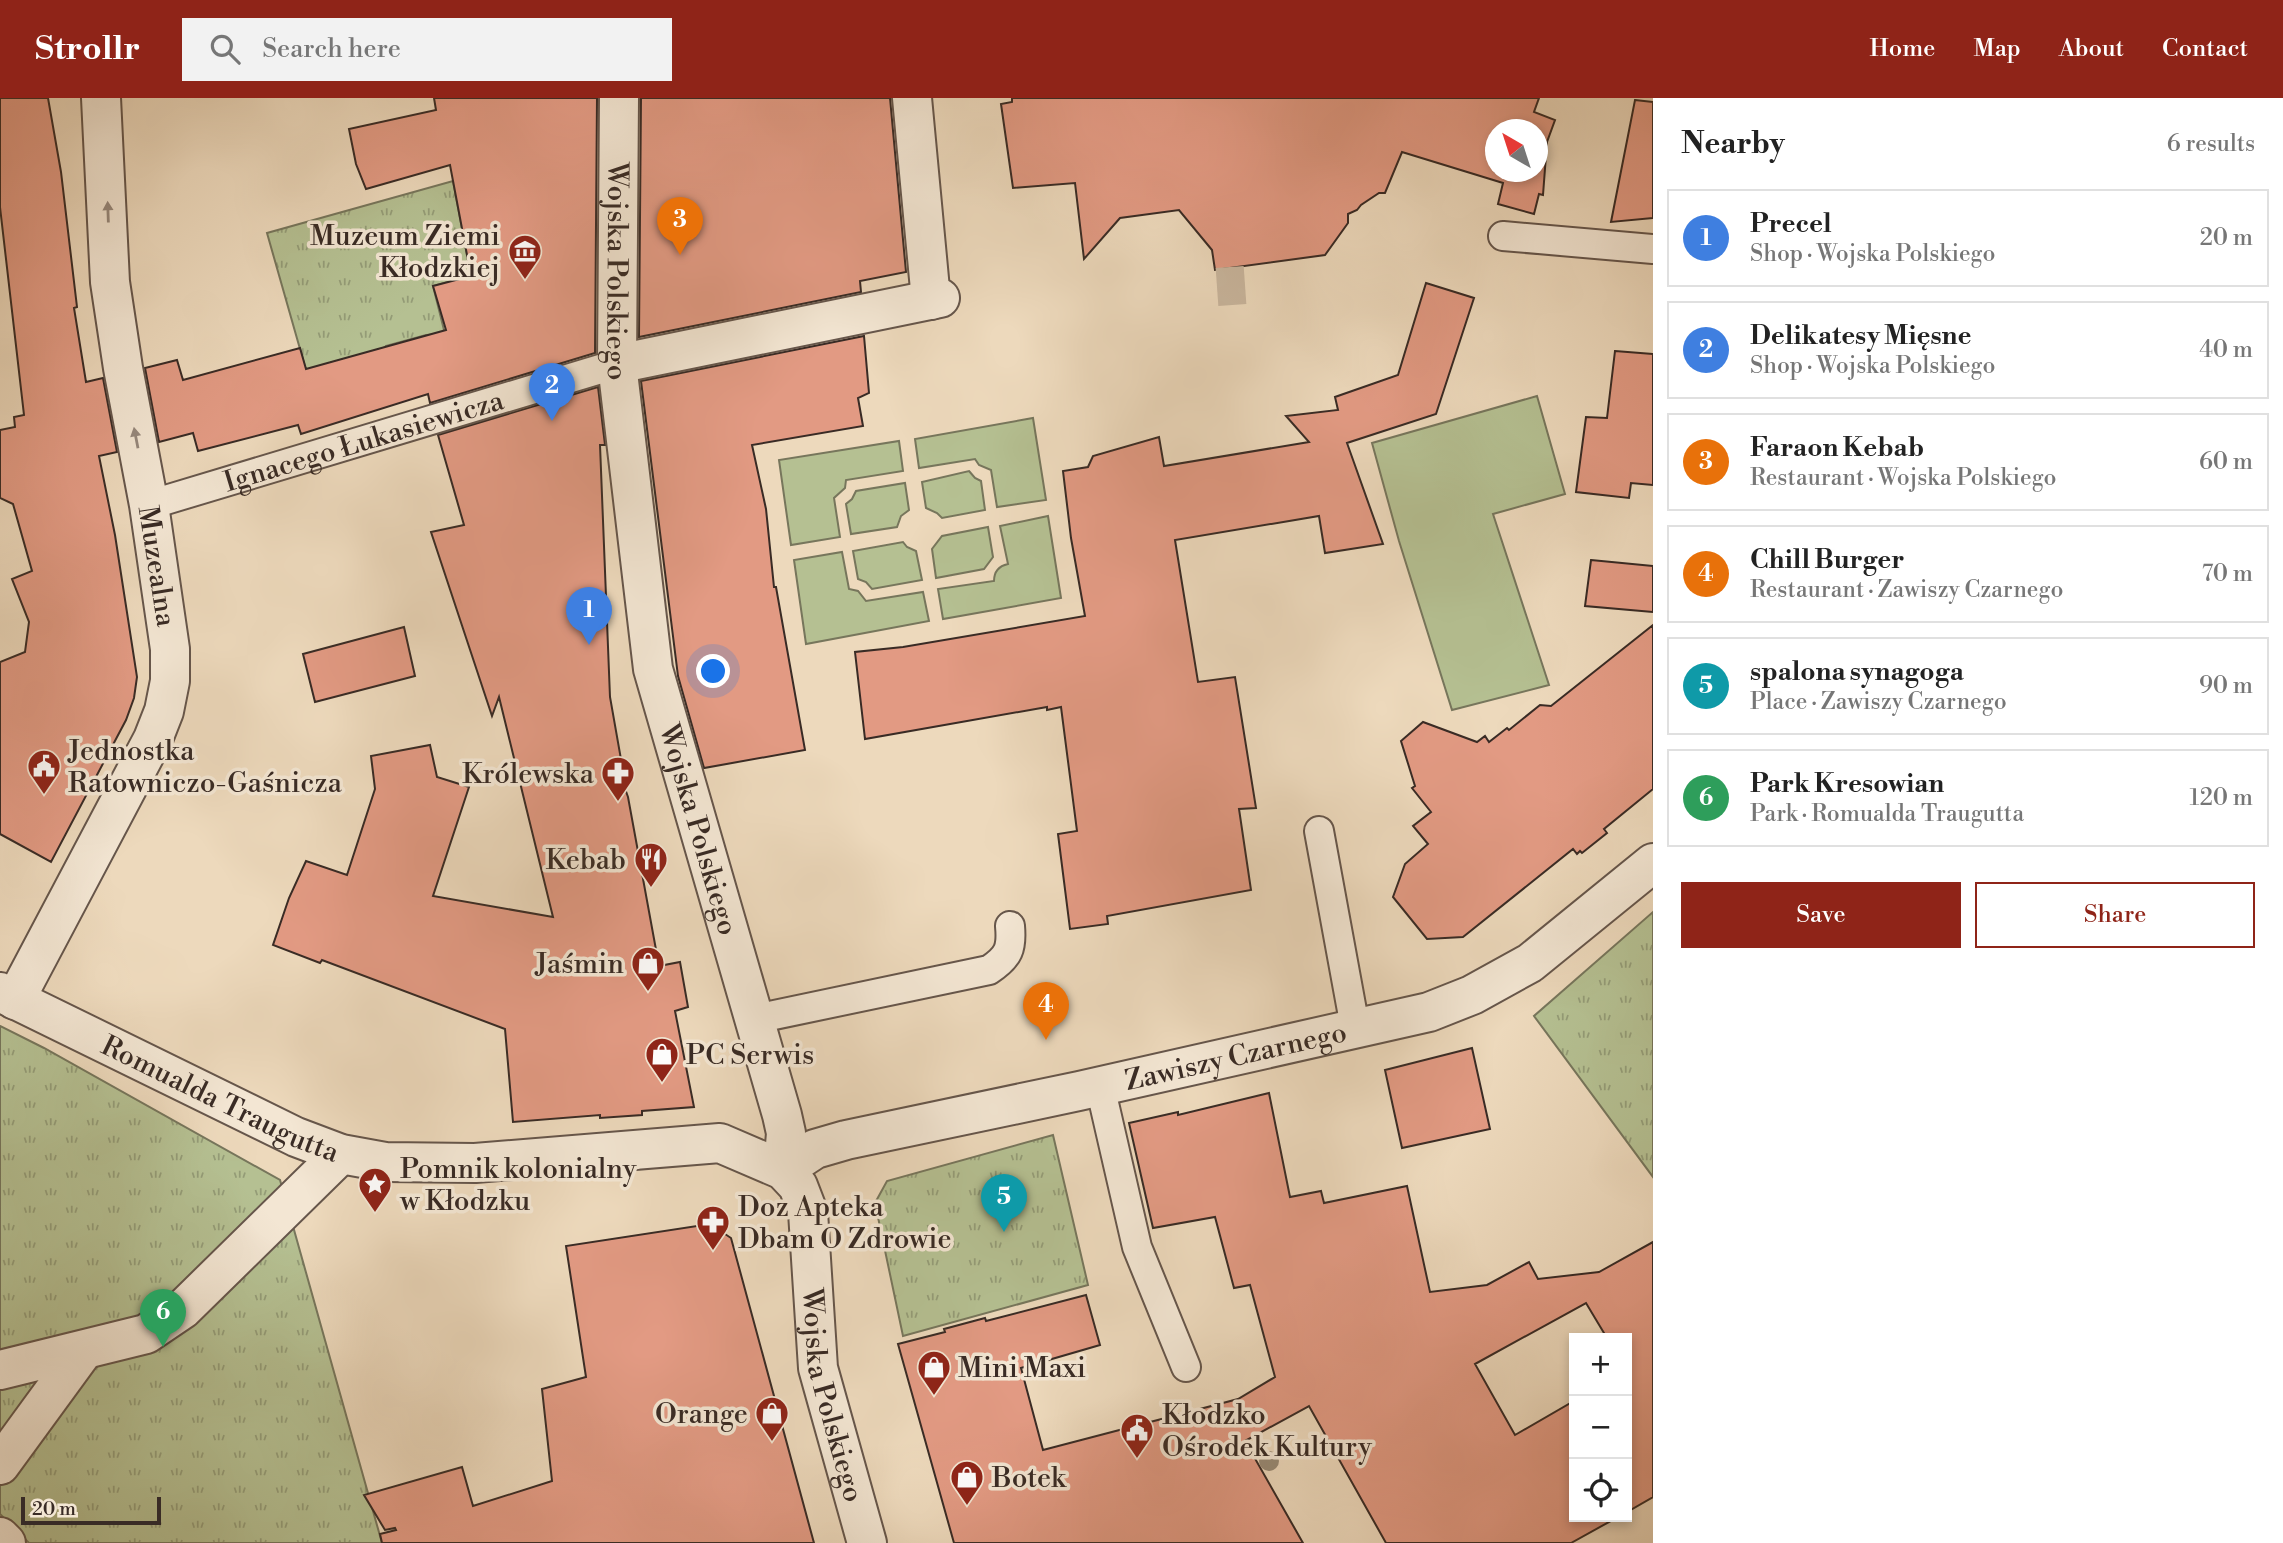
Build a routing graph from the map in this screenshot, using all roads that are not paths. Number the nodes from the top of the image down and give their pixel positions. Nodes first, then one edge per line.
1 (101, 98) edge
2 (619, 98) edge
3 (912, 98) edge
4 (1503, 236) dead end
5 (1653, 249) edge
6 (617, 365) junction
7 (149, 505) junction
8 (1319, 831) dead end
9 (1653, 863) edge
10 (1010, 926) dead end
11 (7, 996) edge
12 (755, 1019) junction
13 (1354, 1027) junction
14 (1100, 1086) junction
15 (341, 1154) junction
16 (783, 1170) junction
17 (84, 1350) junction
18 (1186, 1367) dead end
19 (0, 1370) edge
20 (0, 1465) edge
21 (0, 1537) edge
22 (6, 1543) edge
23 (867, 1543) edge

7 -> 1 street, Muzealna
2 - 6 street, Wojska Polskiego
3 - 6 street
4 - 5 lane
6 - 7 lane, Ignacego Łukasiewicza
6 - 12 street, Wojska Polskiego
7 - 11 street, Muzealna
8 - 13 lane
9 - 13 street, Zawiszy Czarnego
10 - 12 lane
11 - 15 street, Romualda Traugutta
12 - 16 street, Wojska Polskiego
13 - 14 street, Zawiszy Czarnego
14 - 16 street, Zawiszy Czarnego
14 - 18 lane
15 - 16 street, Romualda Traugutta
15 - 17 street
16 - 23 street, Wojska Polskiego
17 - 19 street
17 - 20 street
21 - 22 street

